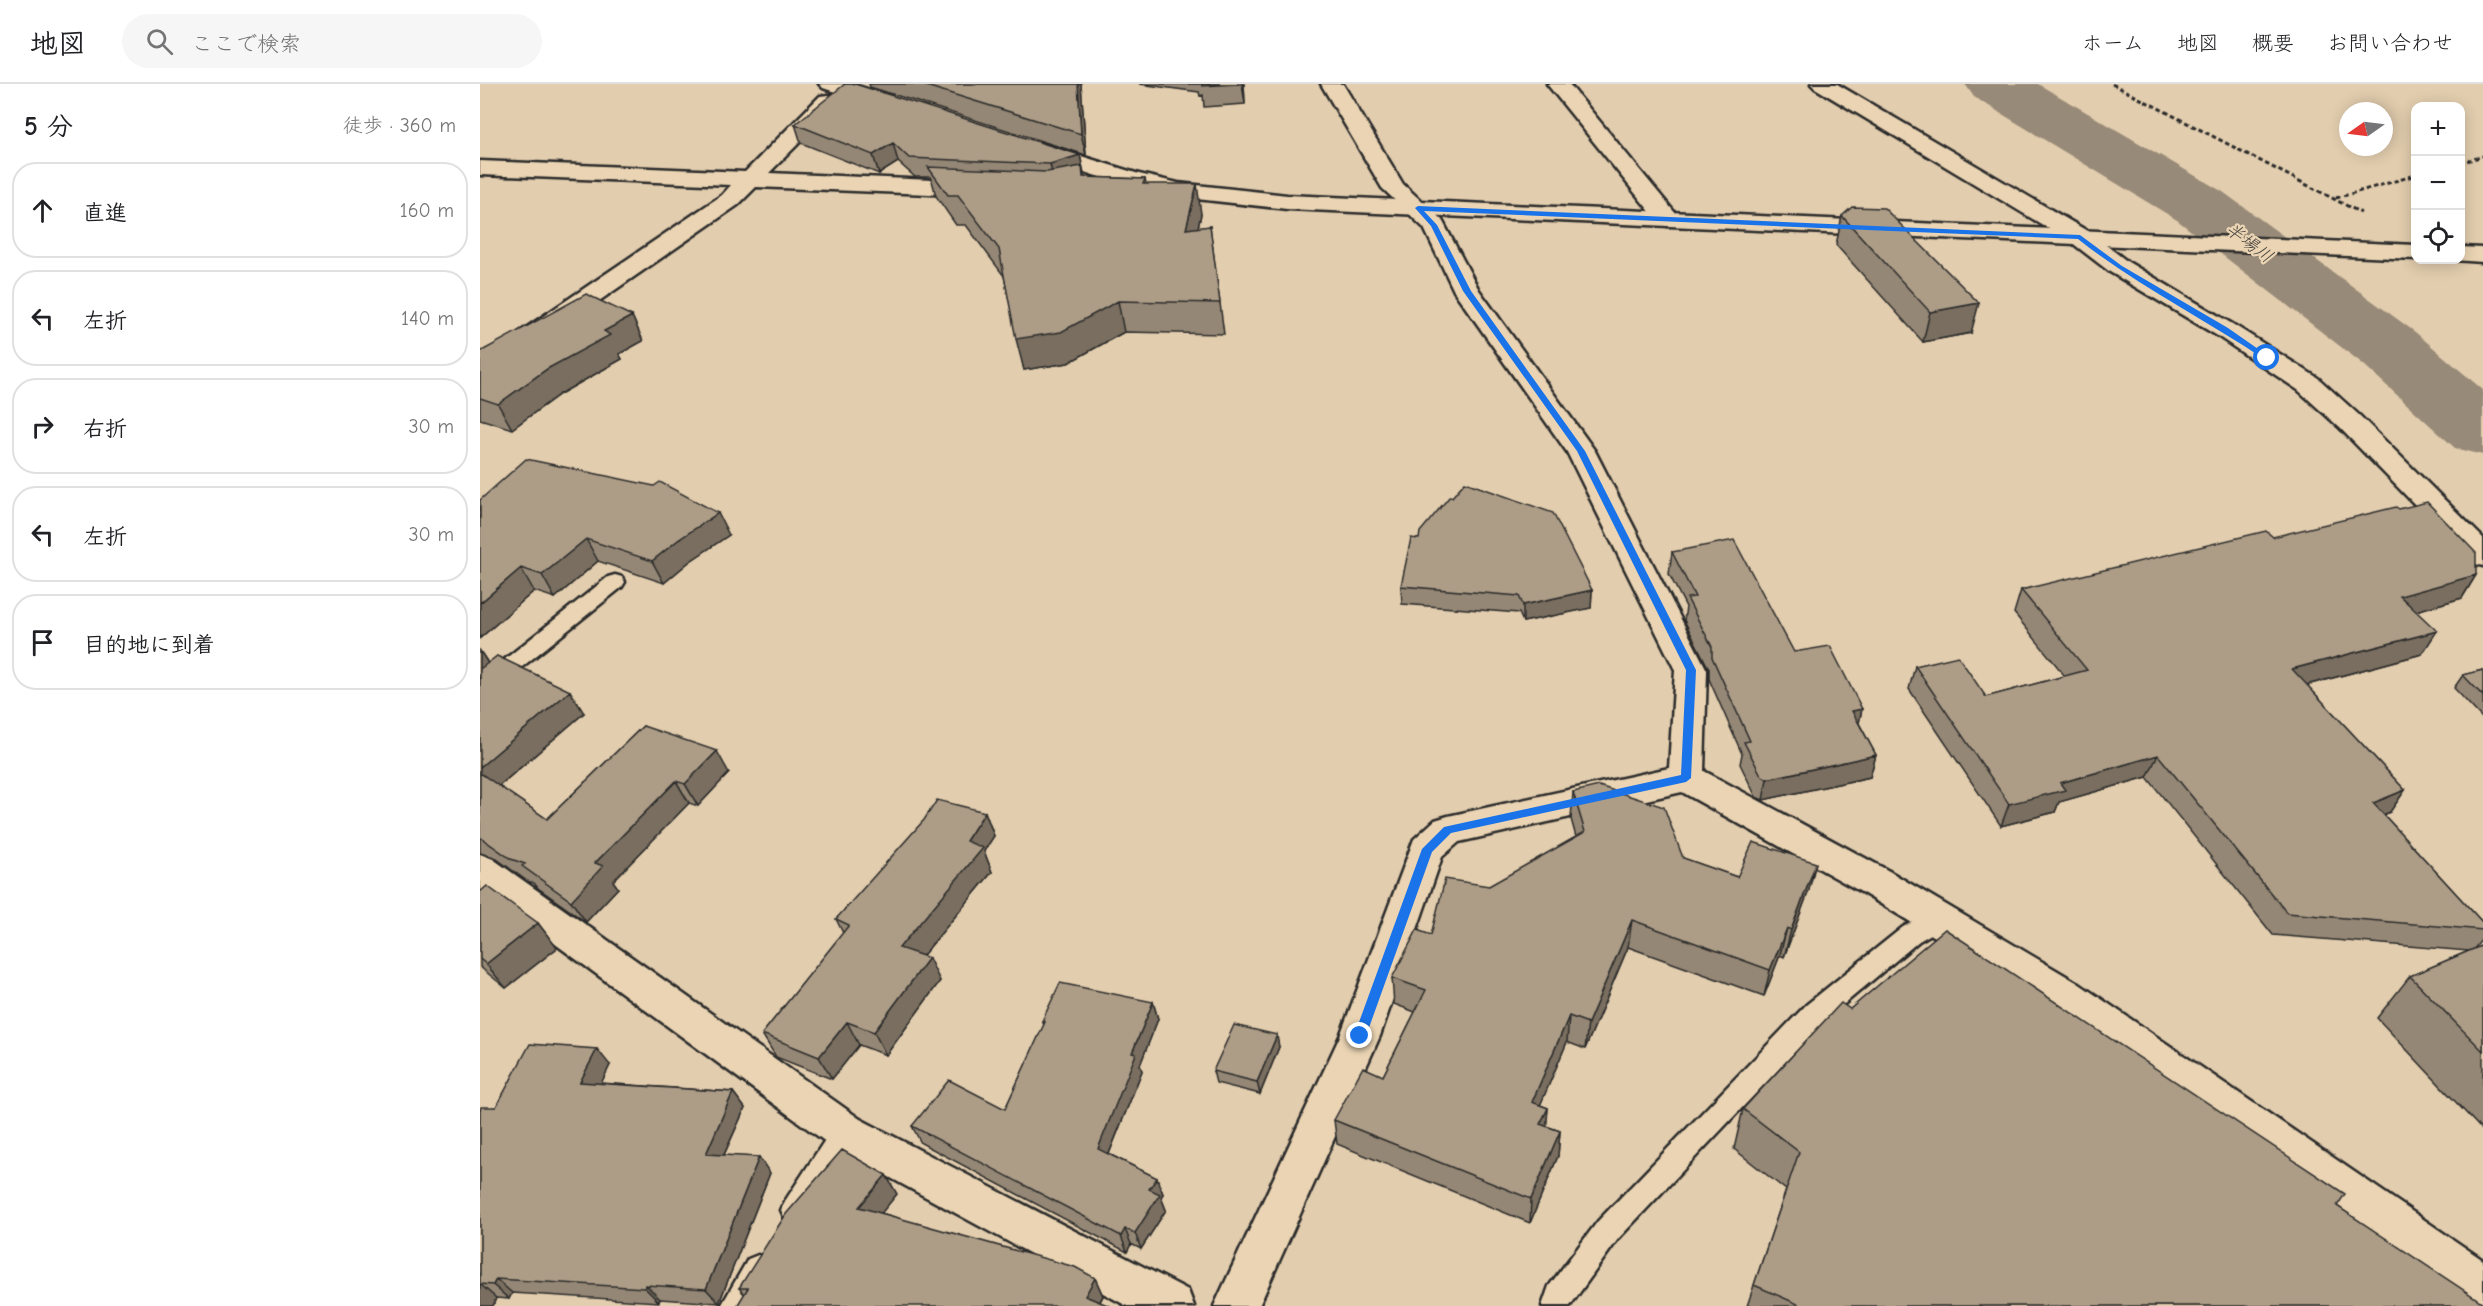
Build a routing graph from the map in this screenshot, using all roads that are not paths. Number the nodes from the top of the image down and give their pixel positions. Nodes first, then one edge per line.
1 (1332, 84) edge
2 (1558, 84) edge
3 (1822, 84) edge
4 (835, 86) edge
5 (908, 109) edge
6 (1021, 144) edge
7 (480, 168) edge
8 (1111, 173) junction
9 (753, 178) junction
10 (1084, 187) edge
11 (996, 190) edge
12 (1418, 208) junction
13 (1668, 219) junction
14 (2093, 237) junction
15 (2410, 252) edge
16 (2465, 254) edge
17 (2483, 255) edge
18 (480, 370) edge
19 (2483, 556) edge
20 (615, 582) dead end
21 (480, 690) edge
22 (1686, 778) junction
23 (480, 869) edge
24 (1937, 919) junction
25 (845, 1132) junction
26 (2483, 1286) edge
27 (735, 1306) edge
28 (1172, 1306) edge
29 (1236, 1306) edge
30 (1556, 1306) edge

1 - 12 street
2 - 13 street
3 - 14 street
4 - 5 street
4 - 9 street
6 - 8 street
7 - 9 street
8 - 10 street
8 - 12 street
9 - 11 street
9 - 18 street
12 - 13 street
12 - 22 street
13 - 14 street
14 - 15 street
14 - 19 street
16 - 17 street
20 - 21 lane
22 - 24 street
22 - 29 street
23 - 25 street
24 - 26 street
24 - 30 lane
25 - 27 lane
25 - 28 street

